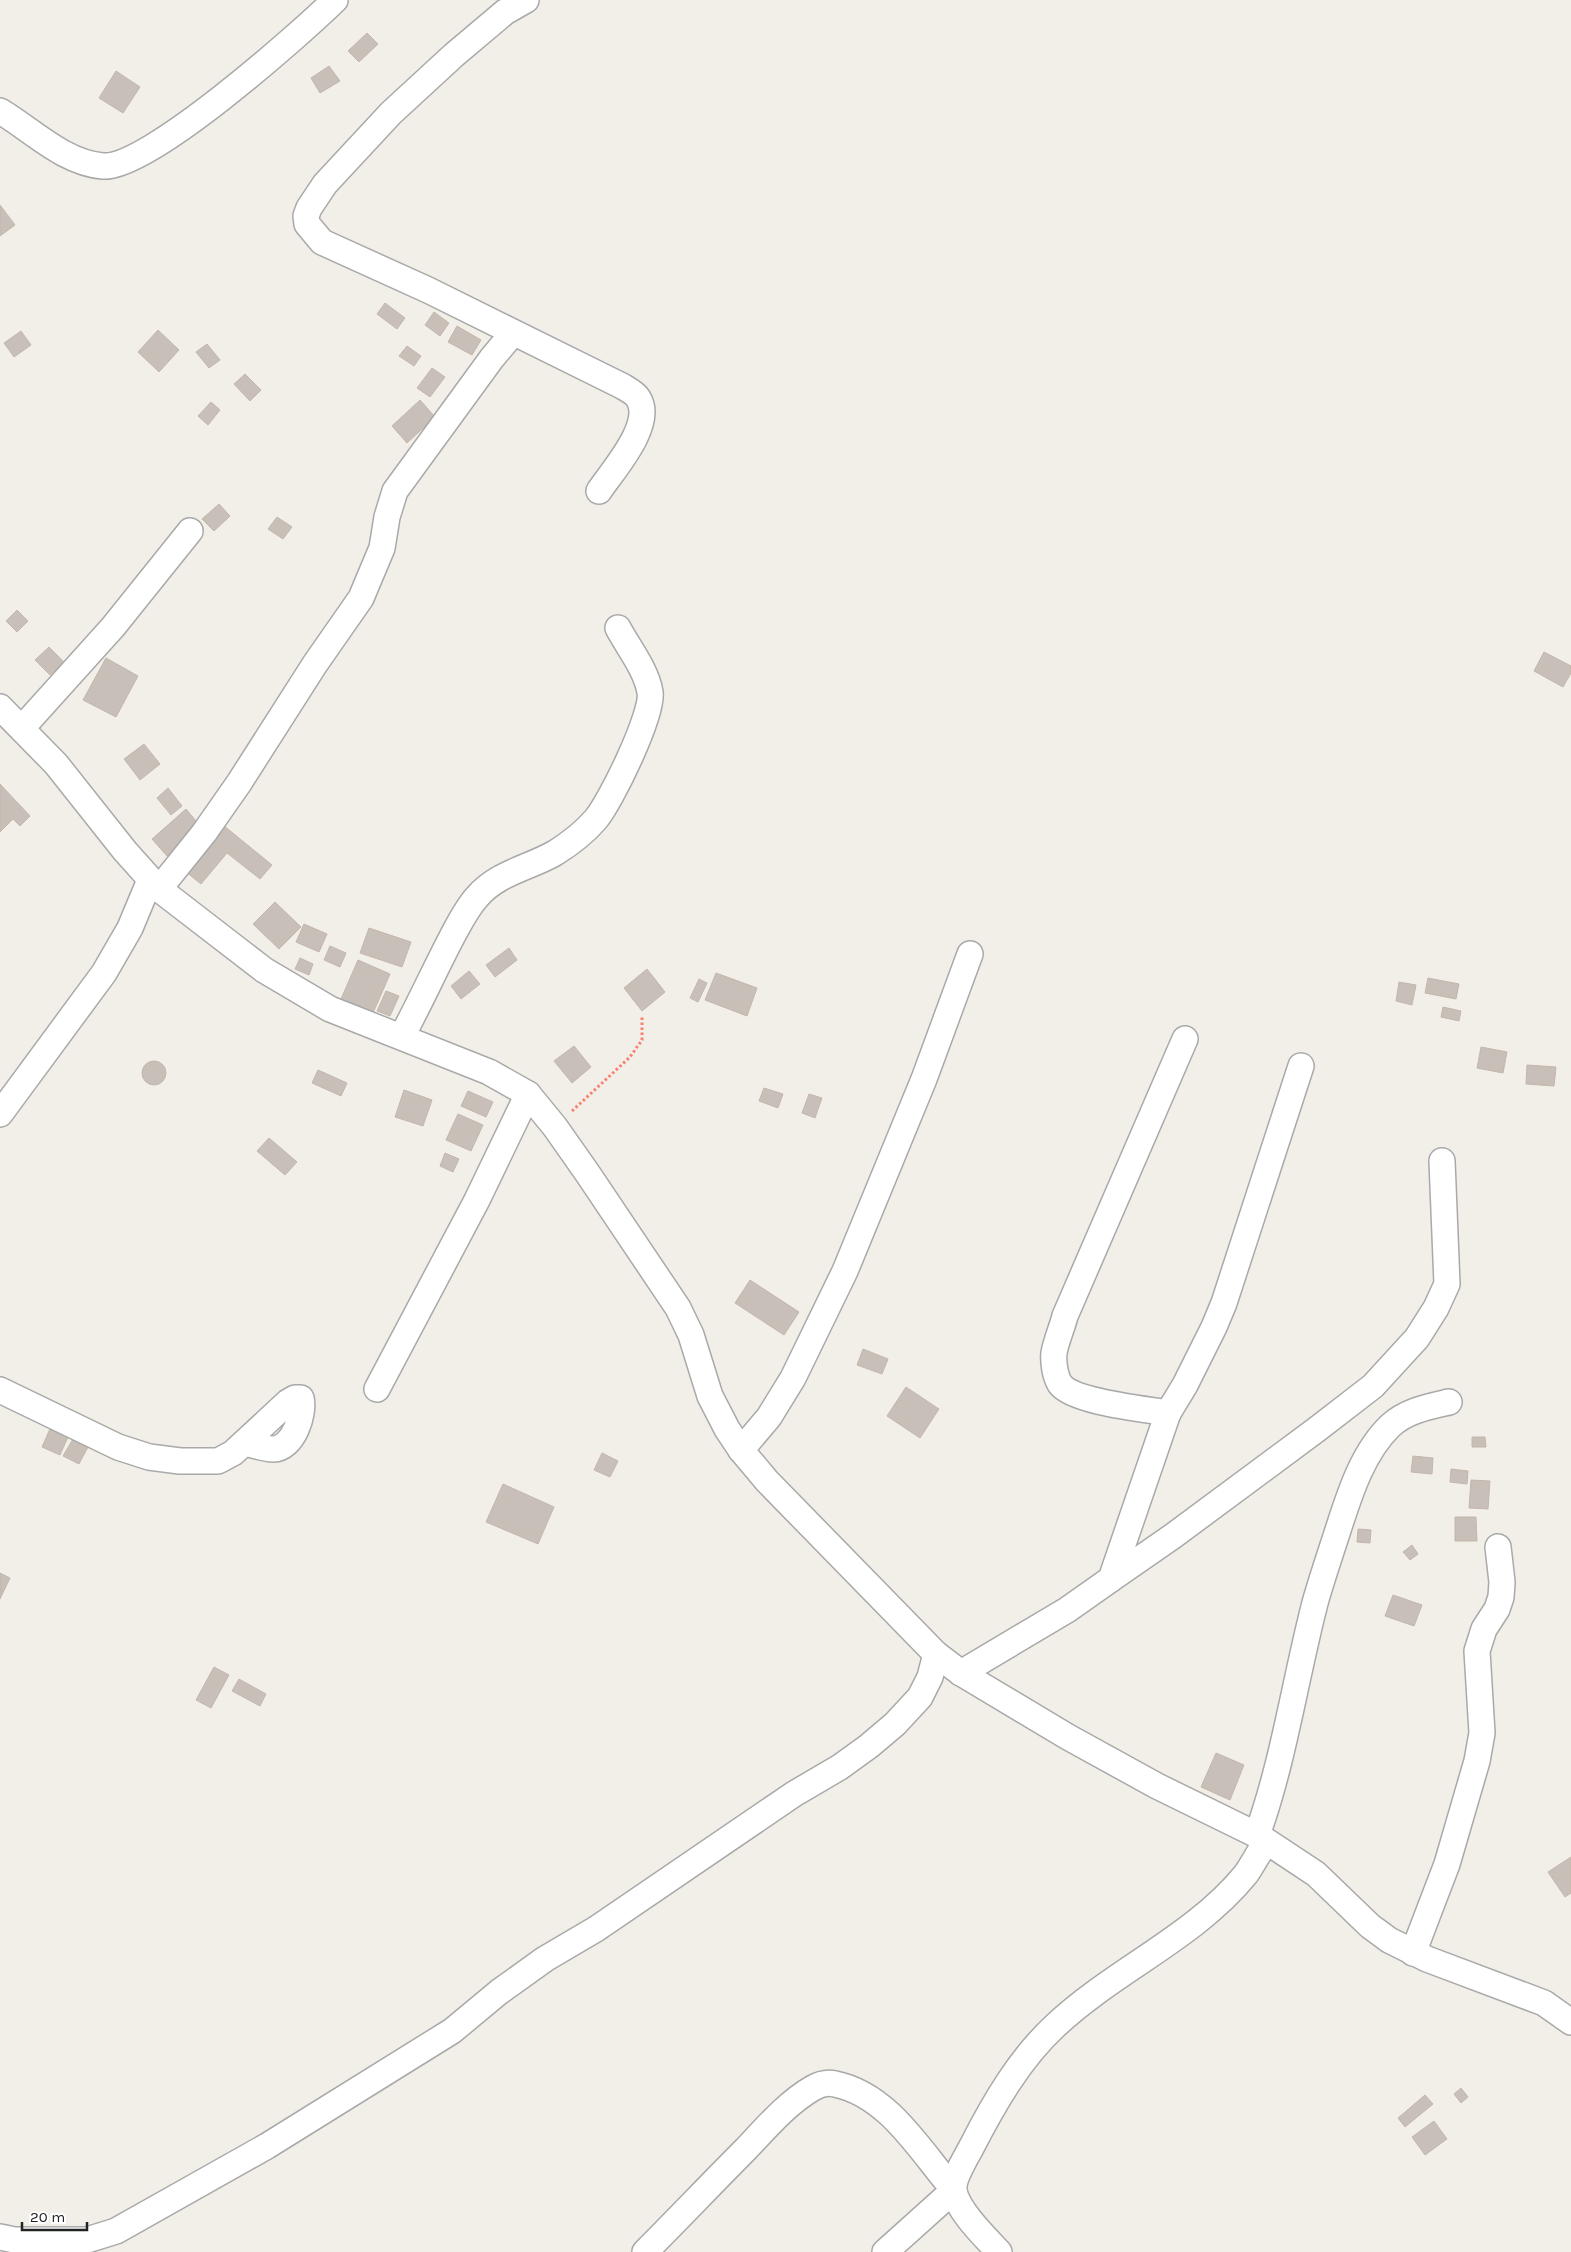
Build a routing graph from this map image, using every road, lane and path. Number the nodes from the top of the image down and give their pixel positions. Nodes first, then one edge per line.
1 (335, 0) edge
2 (526, 0) edge
3 (0, 111) edge
4 (513, 333) junction
5 (599, 491) dead end
6 (190, 531) dead end
7 (618, 628) dead end
8 (0, 707) edge
9 (22, 728) junction
10 (155, 885) junction
11 (970, 954) dead end
12 (642, 1016) dead end
13 (402, 1036) junction
14 (1185, 1039) dead end
15 (1301, 1066) dead end
16 (528, 1094) junction
17 (0, 1114) edge
18 (555, 1127) junction
19 (1442, 1160) dead end
20 (377, 1389) dead end
21 (0, 1390) edge
22 (1449, 1402) dead end
23 (1168, 1413) junction
24 (245, 1443) dead end
25 (741, 1450) junction
26 (1498, 1547) dead end
27 (1111, 1579) junction
28 (936, 1654) junction
29 (961, 1673) junction
30 (1261, 1839) junction
31 (1413, 1952) junction
32 (1571, 2022) edge
33 (954, 2190) junction
34 (0, 2237) edge
35 (645, 2252) edge
36 (885, 2252) edge
37 (999, 2252) edge

1 - 3 street
2 - 4 street
4 - 5 street
4 - 10 street
6 - 9 street
7 - 13 street
8 - 9 street
9 - 10 street
10 - 13 street
10 - 17 street
11 - 25 street
12 - 18 path
13 - 16 street
14 - 23 street
15 - 23 street
16 - 18 street
16 - 20 street
18 - 25 street
19 - 27 street
21 - 24 street
22 - 30 street
23 - 27 street
25 - 28 street
26 - 31 street
27 - 29 street
28 - 29 street
28 - 34 street
29 - 30 street
30 - 31 street
30 - 33 street
31 - 32 street
33 - 35 street
33 - 36 street
33 - 37 street

